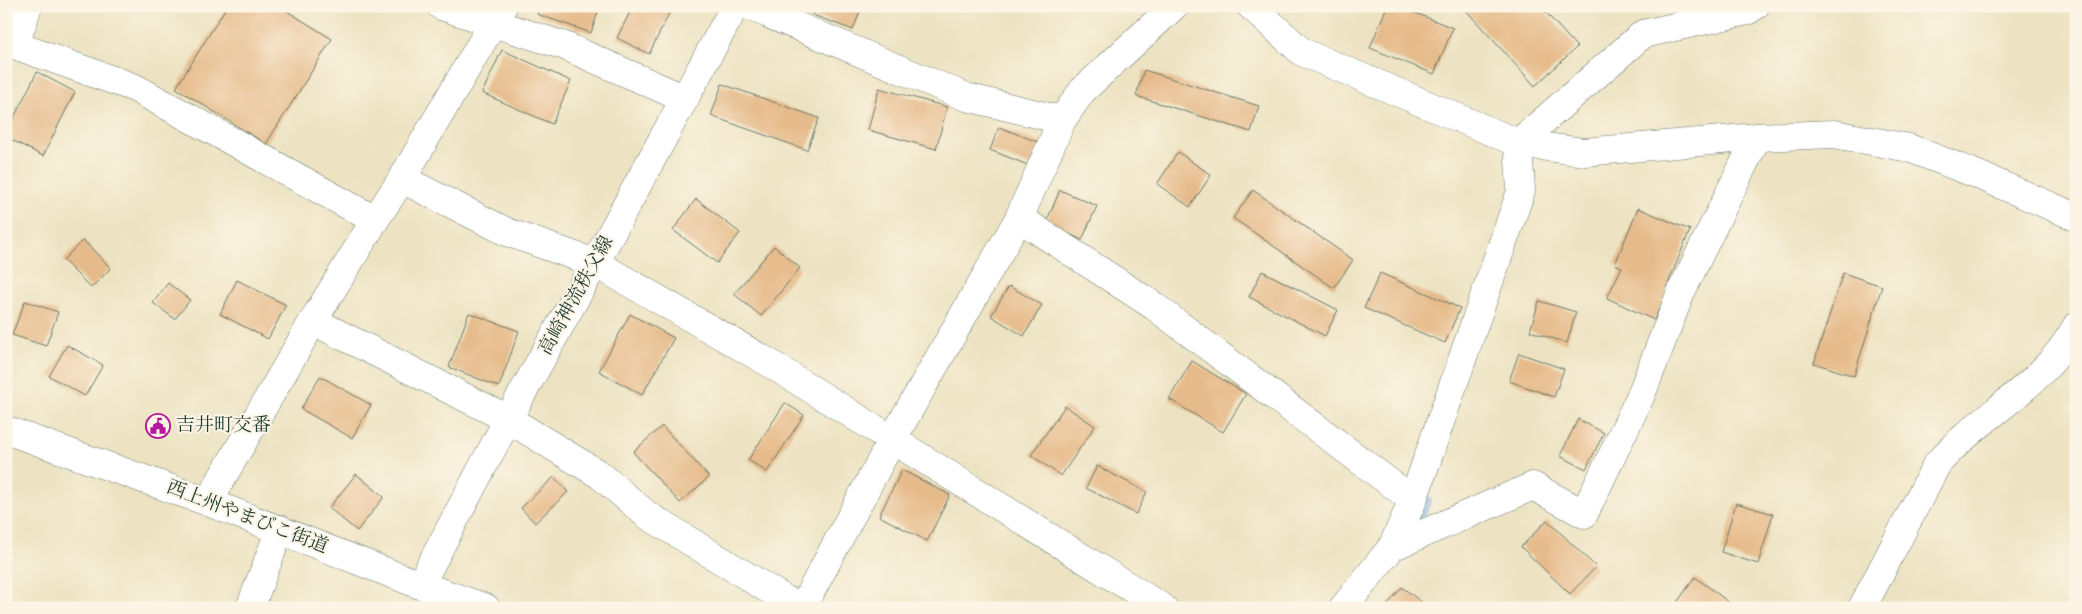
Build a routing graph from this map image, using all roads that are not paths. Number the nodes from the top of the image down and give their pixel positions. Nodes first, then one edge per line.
1 (28, 6) edge
2 (441, 6) edge
3 (735, 6) edge
4 (749, 6) edge
5 (1174, 6) edge
6 (1251, 6) edge
7 (1755, 6) edge
8 (498, 14) edge
9 (11, 44) edge
10 (684, 99) junction
11 (1062, 120) junction
12 (1757, 137) junction
13 (1518, 143) junction
14 (402, 180) junction
15 (2076, 217) edge
16 (1020, 218) junction
17 (375, 220) junction
18 (595, 264) junction
19 (313, 321) junction
20 (2076, 327) edge
21 (508, 419) junction
22 (6, 430) edge
23 (892, 440) junction
24 (1413, 500) junction
25 (208, 502) junction
26 (280, 529) junction
27 (1392, 547) junction
28 (420, 585) junction
29 (250, 608) edge
30 (486, 608) edge
31 (800, 608) edge
32 (1163, 608) edge
33 (1343, 608) edge
34 (1862, 608) edge

1 - 9 main road
2 - 8 main road
3 - 10 main road, 高崎神流秩父線
4 - 11 main road
5 - 11 main road
6 - 13 main road
7 - 13 main road
8 - 10 main road
8 - 14 main road
9 - 17 main road
10 - 18 main road, 高崎神流秩父線
11 - 16 main road
12 - 13 main road
12 - 15 main road
12 - 27 main road
13 - 24 main road
14 - 17 main road
14 - 18 main road
16 - 23 main road
16 - 24 main road
17 - 19 main road
18 - 21 main road, 高崎神流秩父線
18 - 23 main road
19 - 21 main road
19 - 25 main road
20 - 34 main road
21 - 28 main road, 高崎神流秩父線
21 - 31 main road
22 - 25 main road, 西上州やまびこ街道
23 - 31 main road
23 - 32 main road
24 - 27 main road
25 - 26 main road, 西上州やまびこ街道
26 - 28 main road, 西上州やまびこ街道
26 - 29 main road
27 - 33 main road
28 - 30 main road, 西上州やまびこ街道

